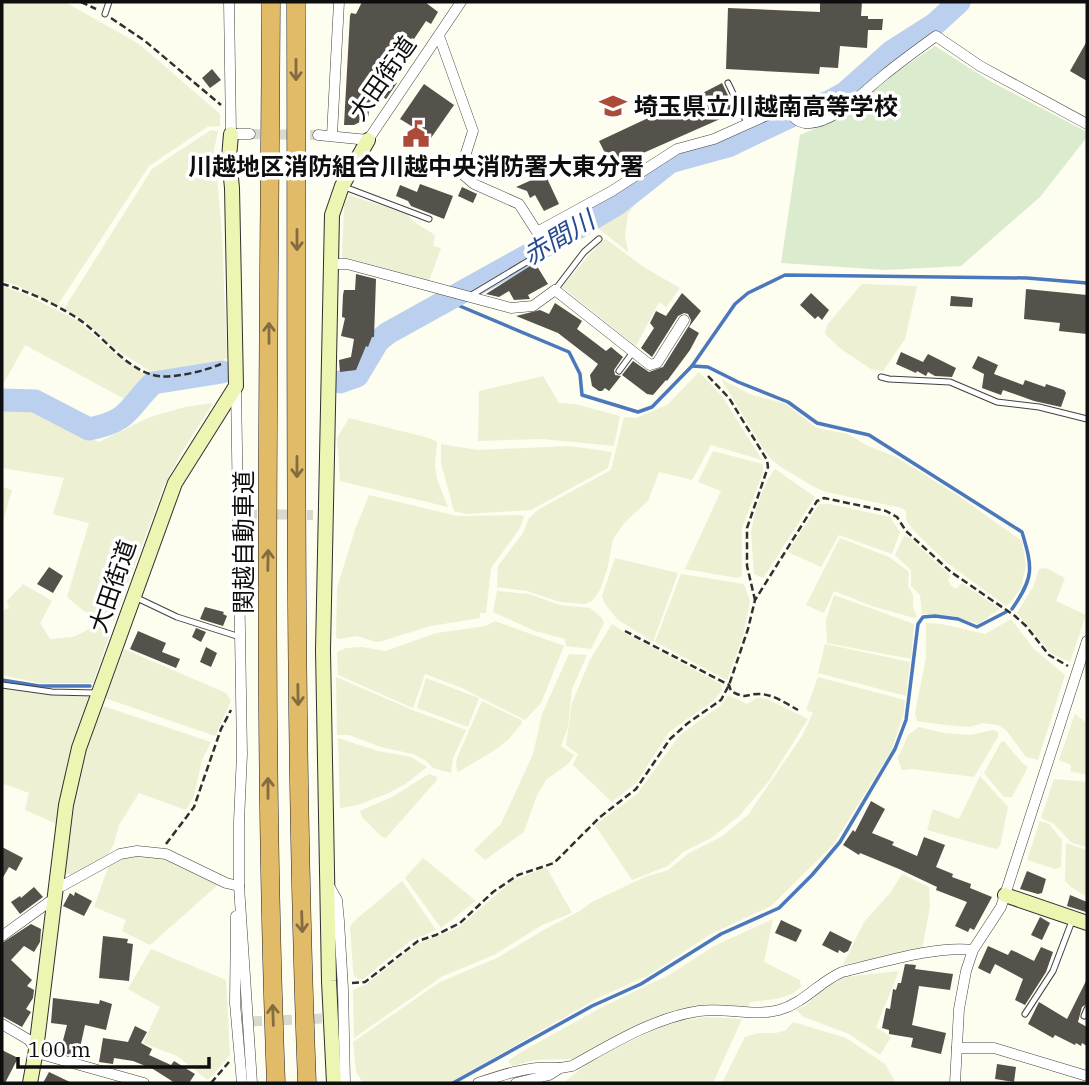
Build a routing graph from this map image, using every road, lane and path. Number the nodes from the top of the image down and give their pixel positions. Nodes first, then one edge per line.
1 (81, 2) edge
2 (109, 2) edge
3 (229, 2) edge
4 (271, 2) edge
5 (296, 2) edge
6 (339, 2) edge
7 (461, 2) edge
8 (104, 14) junction
9 (439, 36) junction
10 (728, 83) dead end
11 (231, 106) junction
12 (1087, 124) edge
13 (748, 125) junction
14 (231, 134) junction
15 (250, 134) tunnel mouth
16 (318, 135) tunnel mouth
17 (332, 135) junction
18 (368, 140) junction
19 (342, 187) junction
20 (429, 219) dead end
21 (599, 239) dead end
22 (535, 257) dead end
23 (332, 264) junction
24 (2, 284) edge
25 (555, 290) junction
26 (461, 296) junction
27 (684, 320) dead end
28 (634, 352) junction
29 (227, 362) dead end
30 (619, 371) dead end
31 (708, 376) dead end
32 (881, 377) dead end
33 (236, 386) junction
34 (1087, 419) edge
35 (133, 596) junction
36 (755, 600) junction
37 (625, 631) dead end
38 (240, 637) junction
39 (1087, 641) edge
40 (1082, 670) edge
41 (2, 685) edge
42 (729, 685) junction
43 (98, 693) junction
44 (241, 696) junction
45 (798, 710) dead end
46 (159, 852) junction
47 (327, 883) junction
48 (56, 886) junction
49 (240, 890) junction
50 (1006, 895) junction
51 (54, 902) junction
52 (1080, 920) edge
53 (2, 936) edge
54 (973, 950) junction
55 (350, 979) dead end
56 (1087, 1009) edge
57 (1025, 1014) dead end
58 (1084, 1016) dead end
59 (2, 1024) edge
60 (957, 1048) junction
61 (36, 1050) junction
62 (560, 1068) junction
63 (1087, 1076) edge
64 (30, 1083) edge
65 (144, 1083) edge
66 (242, 1083) edge
67 (252, 1083) edge
68 (276, 1083) edge
69 (307, 1083) edge
70 (334, 1083) edge
71 (345, 1083) edge
72 (478, 1083) edge
73 (516, 1083) edge
74 (955, 1083) edge

1 - 8 path
2 - 8 lane
3 - 11 street
68 -> 4 highway, 関越自動車道
5 -> 69 highway
6 - 17 street
7 - 9 street, 大田街道
8 - 11 path
9 - 13 street
9 - 18 street, 大田街道
10 - 13 lane
11 - 14 street
12 - 13 street
14 - 15 street
14 - 33 street
16 - 17 street, 大田街道
17 - 18 street, 大田街道
18 - 19 street
19 - 20 lane
19 - 23 street
21 - 25 lane
22 - 26 lane
23 - 26 street
23 - 47 street
24 - 29 path
25 - 26 street
25 - 28 street
27 - 28 street
28 - 30 lane
31 - 36 path
32 - 34 lane
33 - 35 street, 大田街道
33 - 38 street
35 - 38 lane
35 - 43 street, 大田街道
36 - 40 path
36 - 42 path
37 - 42 path
38 - 44 street
39 - 40 street
40 - 50 street
41 - 43 lane
42 - 45 path
42 - 55 path
43 - 48 street, 大田街道
44 - 46 path
44 - 49 street
46 - 48 street
46 - 49 street
47 - 70 street
47 - 71 street
48 - 51 street, 大田街道
49 - 66 street
49 - 67 street
50 - 52 street
50 - 54 street
51 - 53 street
51 - 61 street, 大田街道
52 - 57 lane
54 - 60 street
54 - 62 street
56 - 58 lane
59 - 61 street
60 - 63 street
60 - 74 street
61 - 64 street, 大田街道
61 - 65 street
62 - 72 street
62 - 73 street

